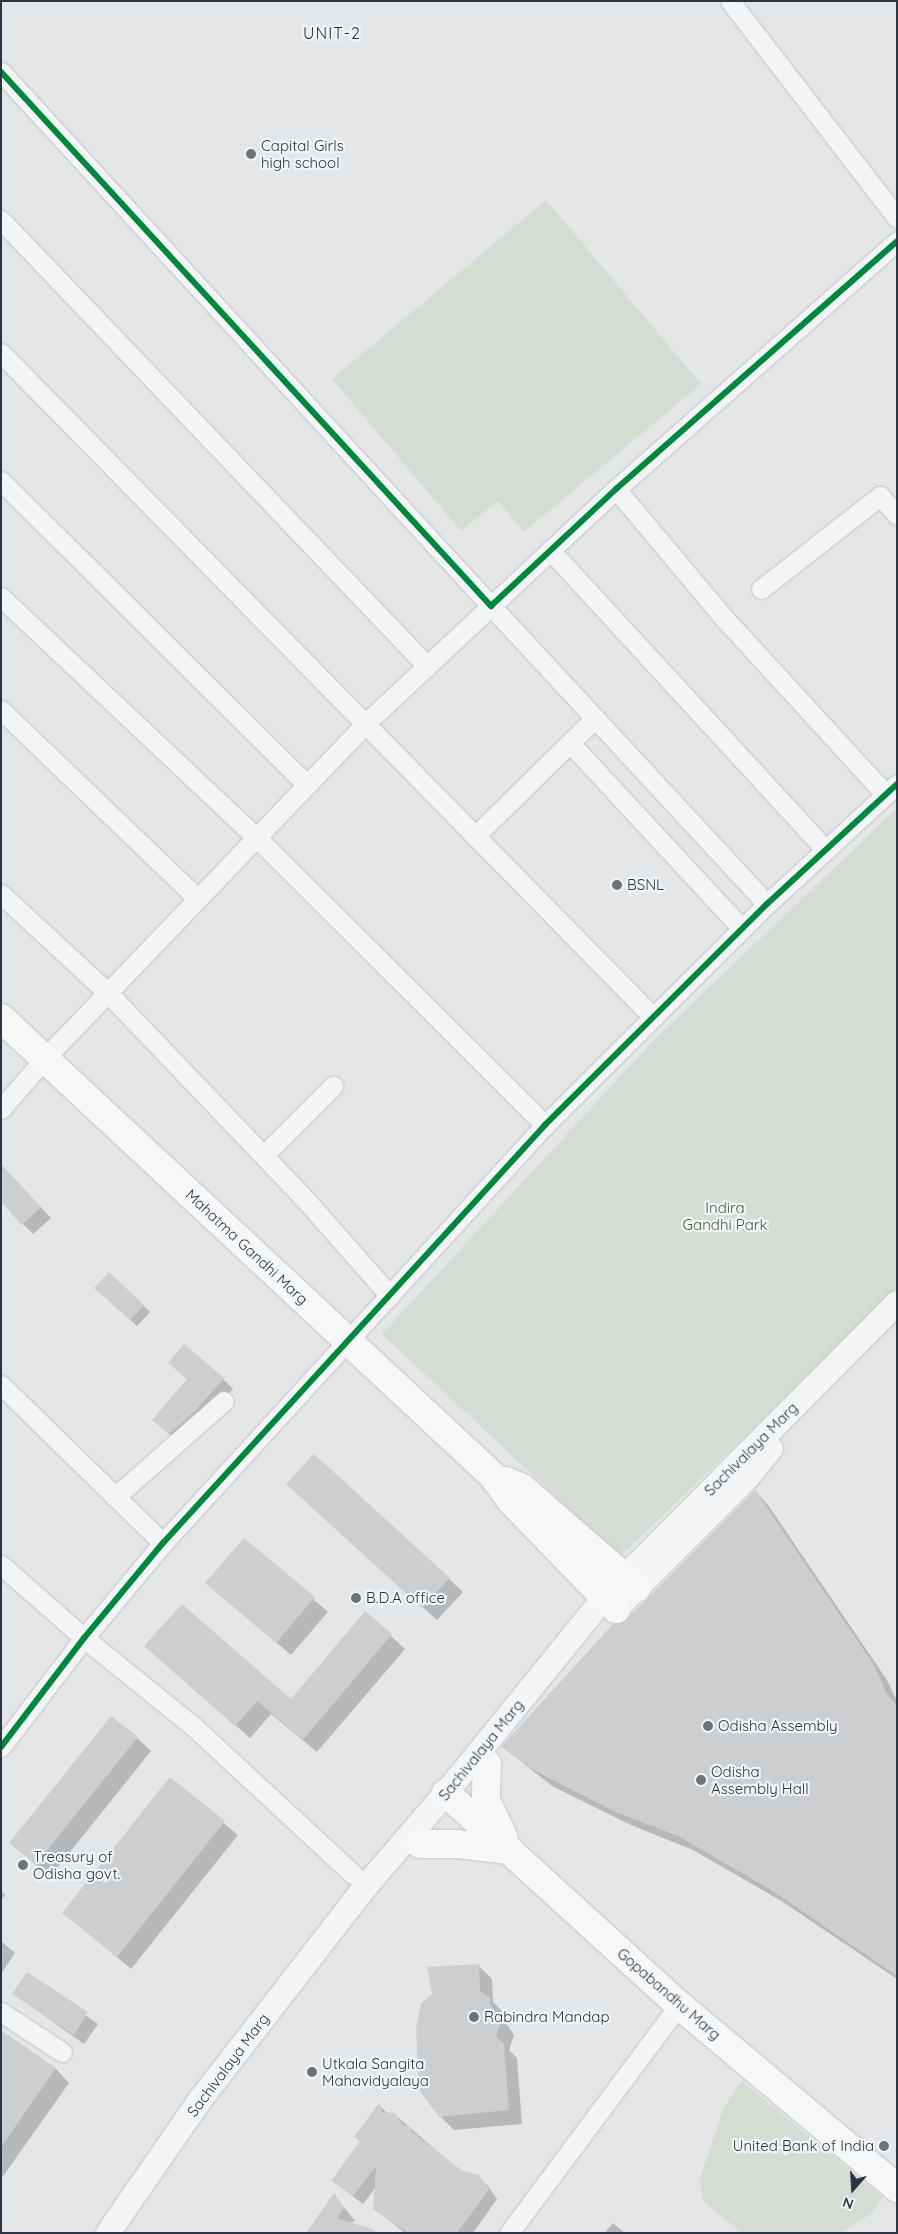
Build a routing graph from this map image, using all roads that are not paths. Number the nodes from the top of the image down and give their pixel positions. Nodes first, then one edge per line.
1 (730, 1) edge
2 (1, 72) edge
3 (897, 218) edge
4 (1, 220) edge
5 (897, 242) edge
6 (1, 353) edge
7 (1, 481) edge
8 (616, 489) junction
9 (897, 515) edge
10 (550, 550) junction
11 (761, 589) dead end
12 (1, 597) edge
13 (491, 606) junction
14 (427, 666) junction
15 (1, 710) edge
16 (595, 718) junction
17 (366, 723) junction
18 (570, 743) junction
19 (307, 785) junction
20 (891, 789) edge
21 (476, 836) junction
22 (256, 837) junction
23 (826, 850) junction
24 (1, 894) edge
25 (197, 898) junction
26 (767, 904) junction
27 (742, 928) junction
28 (107, 992) junction
29 (653, 1017) junction
30 (1, 1018) edge
31 (44, 1059) junction
32 (333, 1086) dead end
33 (5, 1098) edge
34 (546, 1125) junction
35 (264, 1155) junction
36 (390, 1296) junction
37 (897, 1303) edge
38 (897, 1316) edge
39 (349, 1342) junction
40 (1, 1385) edge
41 (224, 1401) dead end
42 (493, 1476) junction
43 (115, 1497) junction
44 (163, 1543) junction
45 (1, 1565) edge
46 (630, 1582) junction
47 (610, 1604) junction
48 (84, 1638) junction
49 (1, 1747) edge
50 (487, 1764) junction
51 (452, 1798) junction
52 (420, 1844) junction
53 (510, 1850) junction
54 (354, 1876) dead end
55 (680, 2005) junction
56 (1, 2012) edge
57 (62, 2052) dead end
58 (897, 2188) edge
59 (108, 2233) edge
60 (126, 2233) edge
61 (509, 2233) edge

1 - 3 street
2 - 13 street
4 - 14 street
5 - 8 street
6 - 17 street
7 - 19 street
8 - 10 street
8 - 20 street
9 - 11 street
10 - 13 street
10 - 23 street
12 - 22 street
13 - 14 street
13 - 16 street
14 - 17 street
15 - 25 street
16 - 18 street
16 - 26 street
17 - 19 street
17 - 21 street
18 - 21 street
18 - 27 street
19 - 22 street
20 - 23 street
21 - 29 street
22 - 25 street
22 - 34 street
23 - 26 street
24 - 28 street
25 - 28 street
26 - 27 street
27 - 29 street
28 - 31 street
28 - 35 street
29 - 34 street
30 - 31 main road, Mahatma Gandhi Marg
31 - 33 street
31 - 39 main road, Mahatma Gandhi Marg
32 - 35 street
34 - 36 street
35 - 36 street
36 - 39 street
37 - 46 street, Sachivalaya Marg
38 - 46 street, Sachivalaya Marg
39 - 42 main road, Mahatma Gandhi Marg
39 - 44 street
40 - 43 street
41 - 43 street
42 - 46 main road, Mahatma Gandhi Marg
42 - 47 main road, Mahatma Gandhi Marg
43 - 44 street
44 - 48 street
45 - 48 street
46 - 47 street, Sachivalaya Marg
47 - 50 street, Sachivalaya Marg
47 - 51 street, Sachivalaya Marg
48 - 49 street
48 - 54 street
50 - 51 street, Sachivalaya Marg
50 - 53 main road
51 - 52 street, Sachivalaya Marg
51 - 53 main road, Gopabandhu Marg
51 - 59 street, Sachivalaya Marg
52 - 53 main road
52 - 60 street, Sachivalaya Marg
53 - 55 main road, Gopabandhu Marg
55 - 58 main road, Gopabandhu Marg
55 - 61 street
56 - 57 street

